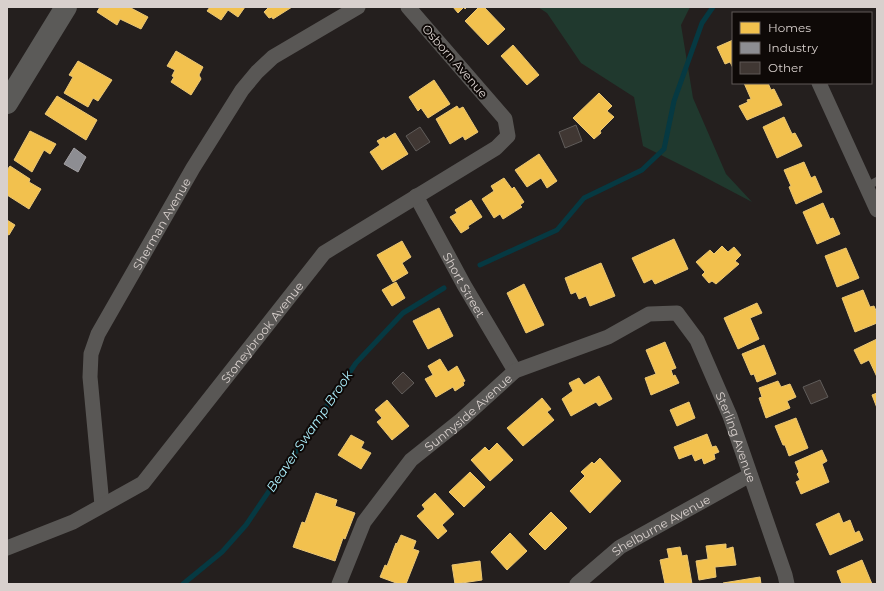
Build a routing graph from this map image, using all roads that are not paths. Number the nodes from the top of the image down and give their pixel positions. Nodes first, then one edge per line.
1 (66, 7) edge
2 (358, 7) edge
3 (408, 7) edge
4 (820, 84) edge
5 (7, 103) edge
6 (501, 115) joint
7 (872, 184) edge
8 (416, 196) junction
9 (877, 210) edge
10 (660, 314) joint
11 (515, 371) junction
12 (750, 475) junction
13 (102, 505) junction
14 (7, 548) edge
15 (339, 584) edge
16 (577, 584) edge
17 (787, 584) edge

1 - 5 main road
2 - 13 street, Sherman Avenue
3 - 6 street, Osborn Avenue
4 - 7 street
6 - 8 street, Stoneybrook Avenue
7 - 9 street
8 - 11 street, Short Street
8 - 13 street, Stoneybrook Avenue
10 - 11 street, Sunnyside Avenue
10 - 12 street, Sterling Avenue
11 - 15 street, Sunnyside Avenue
12 - 16 street, Shelburne Avenue
12 - 17 street, Sterling Avenue
13 - 14 street, Stoneybrook Avenue

